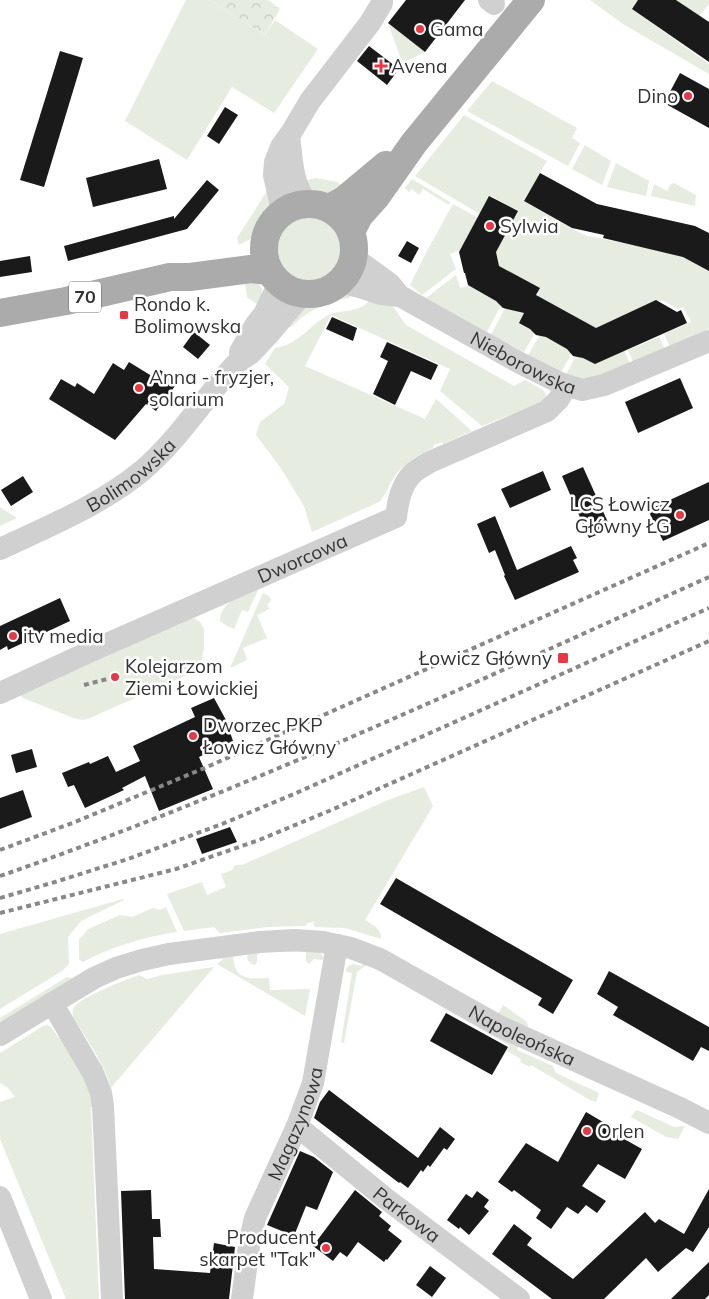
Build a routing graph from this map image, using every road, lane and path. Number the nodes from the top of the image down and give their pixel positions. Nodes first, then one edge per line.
1 (382, 0) edge
2 (531, 0) edge
3 (289, 137) junction
4 (414, 143) junction
5 (319, 206) junction
6 (280, 213) junction
7 (264, 239) junction
8 (352, 245) junction
9 (170, 277) junction
10 (274, 277) junction
11 (339, 282) junction
12 (304, 294) junction
13 (400, 296) junction
14 (0, 313) edge
15 (709, 341) edge
16 (234, 365) junction
17 (566, 386) junction
18 (0, 549) edge
19 (0, 693) edge
20 (337, 945) junction
21 (52, 1003) junction
22 (0, 1035) edge
23 (709, 1123) edge
24 (297, 1126) junction
25 (0, 1197) edge
26 (41, 1299) edge
27 (112, 1299) edge
28 (242, 1299) edge
29 (519, 1299) edge

1 - 3 street
2 - 4 main road
3 - 5 street
3 - 6 street
4 - 5 main road
4 - 8 main road
5 - 6 main road
5 - 8 main road
6 - 7 main road
7 - 9 main road, 70
7 - 10 main road
8 - 11 main road
8 - 13 street, Nieborowska
9 - 10 main road, 70
9 - 14 main road, 70
10 - 12 main road, 70
10 - 16 street, Bolimowska
11 - 12 main road
11 - 13 street, Nieborowska
12 - 16 street, Bolimowska
13 - 17 street, Nieborowska
15 - 17 street, Nieborowska
16 - 18 street, Bolimowska
17 - 19 street, Dworcowa
20 - 21 street, Napoleońska
20 - 23 street, Napoleońska
20 - 24 street, Magazynowa
21 - 22 street, Napoleońska
21 - 27 street
24 - 28 street, Magazynowa
24 - 29 street, Parkowa
25 - 26 street

